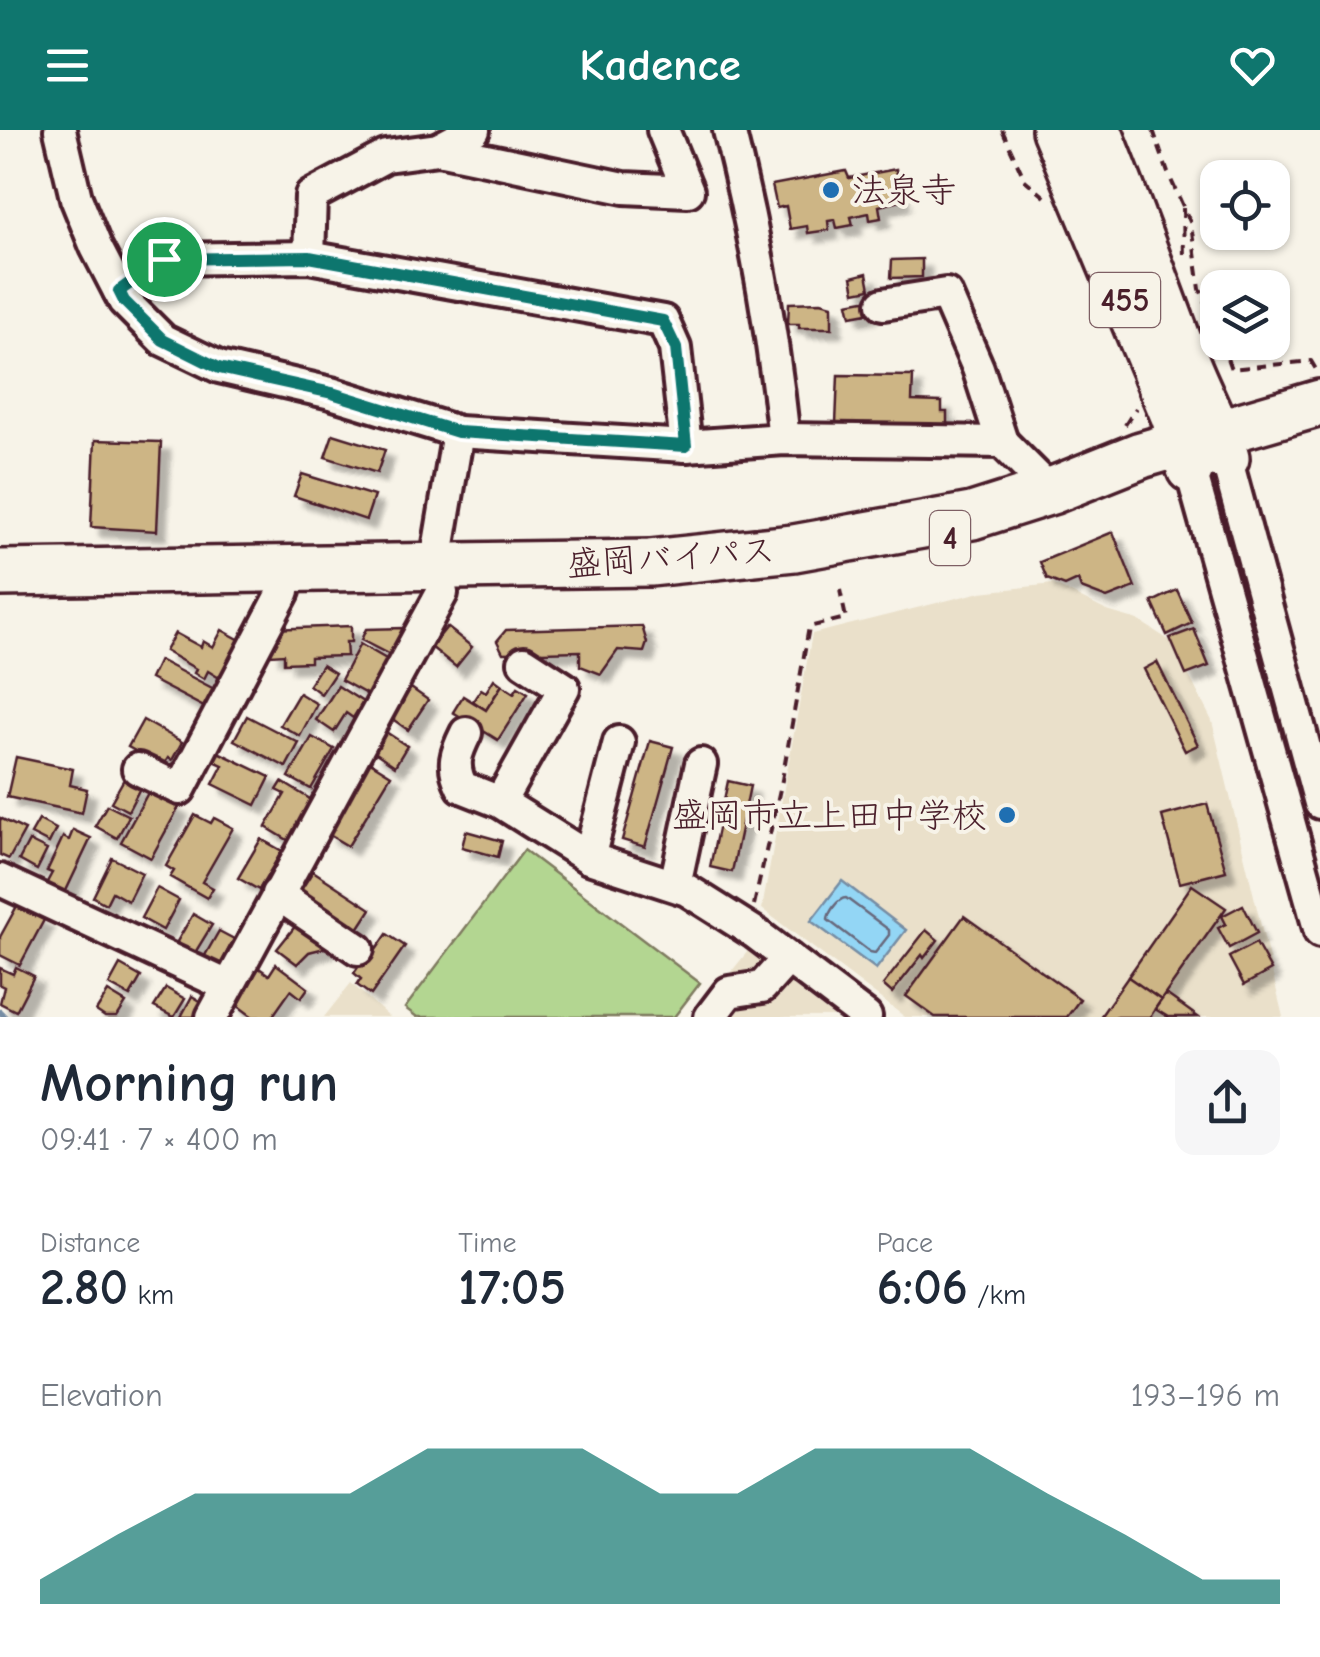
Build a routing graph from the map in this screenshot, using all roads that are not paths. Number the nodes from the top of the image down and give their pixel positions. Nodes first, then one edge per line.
1 (60, 130) edge
2 (474, 130) edge
3 (663, 130) edge
4 (729, 130) edge
5 (1055, 130) edge
6 (1098, 130) edge
7 (438, 149) junction
8 (309, 257) junction
9 (119, 291) junction
10 (883, 304) dead end
11 (1320, 404) edge
12 (458, 432) junction
13 (1320, 434) edge
14 (784, 440) junction
15 (1002, 442) junction
16 (686, 446) junction
17 (1205, 452) junction
18 (1052, 490) junction
19 (0, 573) edge
20 (438, 580) junction
21 (284, 592) junction
22 (0, 597) edge
23 (524, 662) dead end
24 (466, 732) dead end
25 (619, 742) dead end
26 (701, 764) dead end
27 (138, 770) dead end
28 (500, 802) junction
29 (1320, 803) edge
30 (589, 858) junction
31 (0, 880) edge
32 (681, 887) junction
33 (278, 894) junction
34 (1320, 932) edge
35 (358, 949) dead end
36 (788, 958) junction
37 (228, 986) junction
38 (212, 1017) edge
39 (710, 1017) edge
40 (866, 1017) edge

1 - 9 street
2 - 7 street
3 - 7 street
4 - 14 street
5 - 17 highway, 455
6 - 17 highway, 455
7 - 8 street
8 - 9 street
8 - 16 street
9 - 12 street
10 - 15 street
11 - 17 highway, 盛岡バイパス / 4
12 - 16 street
12 - 20 street
13 - 17 highway, 盛岡バイパス / 4
14 - 15 street
14 - 16 street
15 - 18 street
17 - 18 highway, 盛岡バイパス / 4
17 - 20 highway, 盛岡バイパス / 4
17 - 29 street
17 - 34 street
18 - 20 highway, 盛岡バイパス / 4
19 - 20 highway, 盛岡バイパス / 4
20 - 21 highway, 盛岡バイパス / 4
20 - 33 street
21 - 22 highway, 盛岡バイパス / 4
21 - 27 street
23 - 28 street
24 - 28 street
25 - 30 street
26 - 32 street
28 - 30 street
30 - 32 street
31 - 37 street
32 - 36 street
33 - 35 street
33 - 37 street
36 - 39 street
36 - 40 street
37 - 38 street

